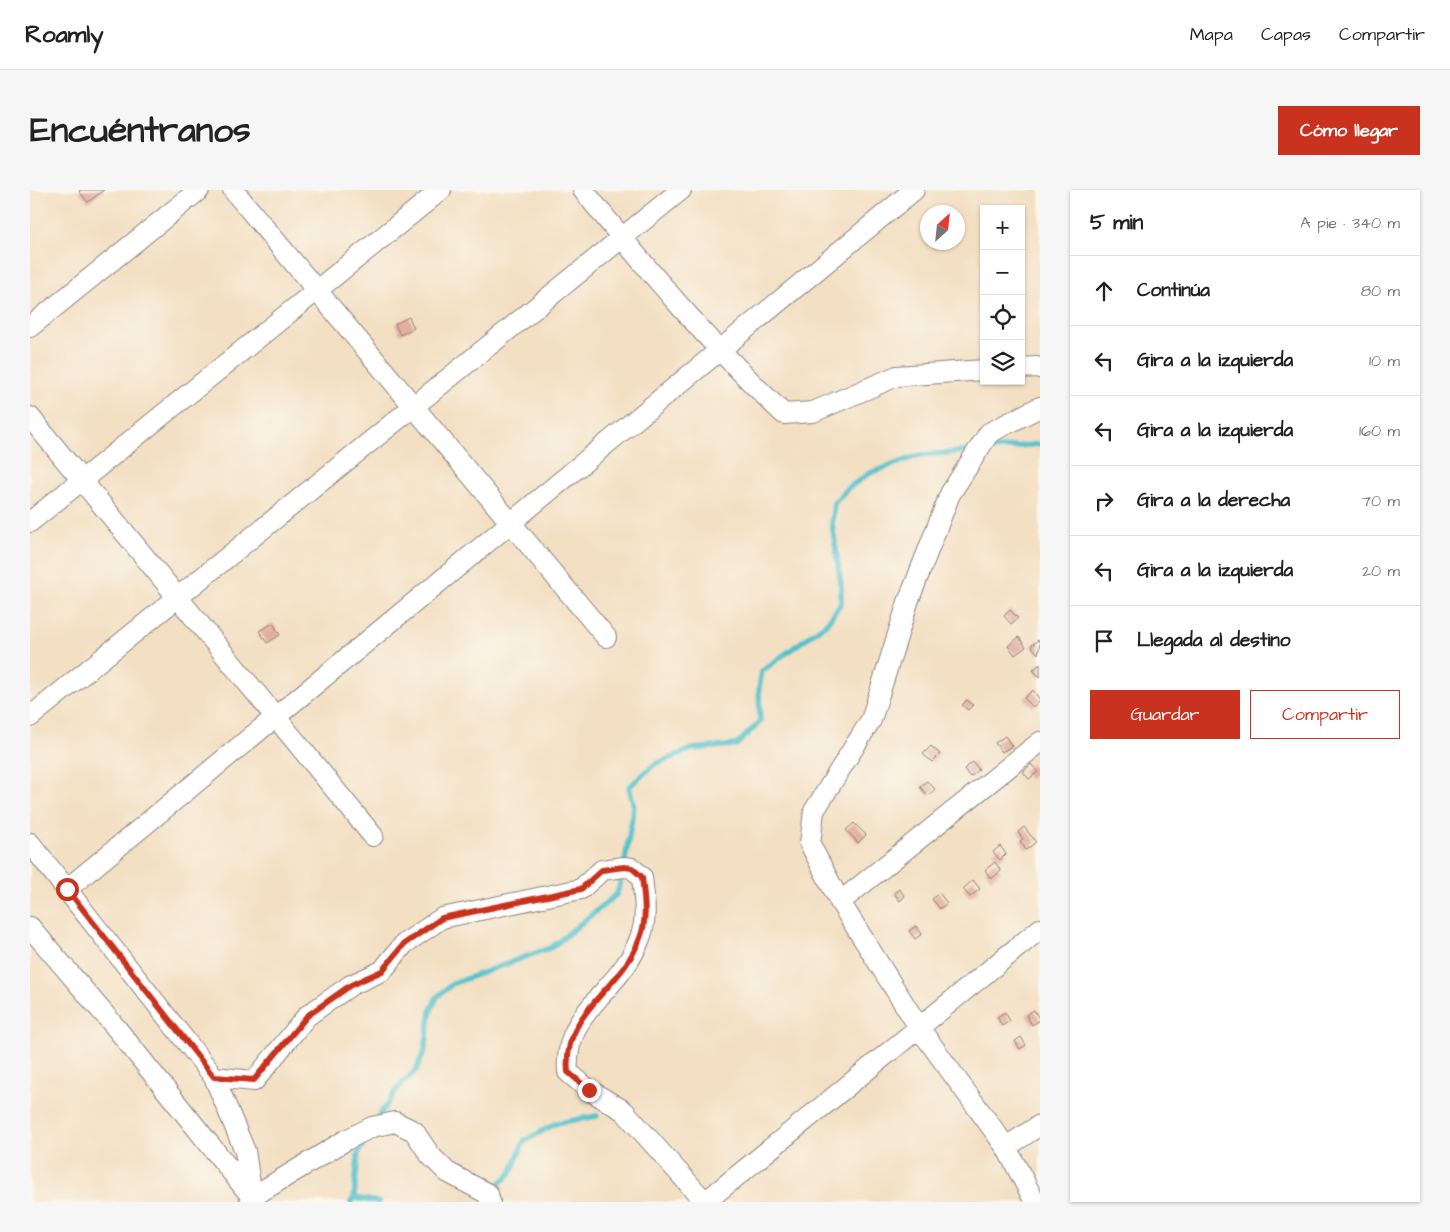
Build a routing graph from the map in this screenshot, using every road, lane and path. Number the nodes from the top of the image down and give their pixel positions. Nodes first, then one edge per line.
1 (198, 190) edge
2 (233, 190) edge
3 (441, 190) edge
4 (583, 190) edge
5 (681, 190) edge
6 (914, 190) edge
7 (622, 238) junction
8 (317, 291) junction
9 (30, 327) edge
10 (720, 351) junction
11 (1025, 368) edge
12 (1040, 368) edge
13 (980, 370) edge
14 (414, 407) junction
15 (1040, 407) edge
16 (30, 417) edge
17 (82, 480) junction
18 (30, 522) edge
19 (511, 523) junction
20 (178, 597) junction
21 (606, 637) dead end
22 (276, 716) junction
23 (30, 717) edge
24 (1040, 742) edge
25 (372, 836) dead end
26 (30, 842) edge
27 (67, 889) junction
28 (840, 902) junction
29 (30, 926) edge
30 (1040, 929) edge
31 (920, 1030) junction
32 (214, 1077) junction
33 (1040, 1125) edge
34 (1006, 1147) junction
35 (252, 1197) junction
36 (490, 1202) edge
37 (705, 1202) edge
38 (1035, 1202) edge

1 - 9 street
2 - 8 street
3 - 8 street
4 - 7 street
5 - 7 street
6 - 10 street
7 - 10 street
7 - 14 street
8 - 14 street
8 - 17 street
10 - 13 street
10 - 19 street
11 - 12 street
14 - 19 street
14 - 20 street
15 - 28 street
16 - 17 street
17 - 18 street
17 - 20 street
19 - 21 street
19 - 22 street
20 - 22 street
20 - 23 street
22 - 25 street
22 - 27 street
24 - 28 street
26 - 27 street
27 - 32 street
28 - 31 street
29 - 35 street
30 - 31 street
31 - 34 street
31 - 37 street
32 - 35 street
32 - 37 street
33 - 34 street
34 - 38 street
35 - 36 street

